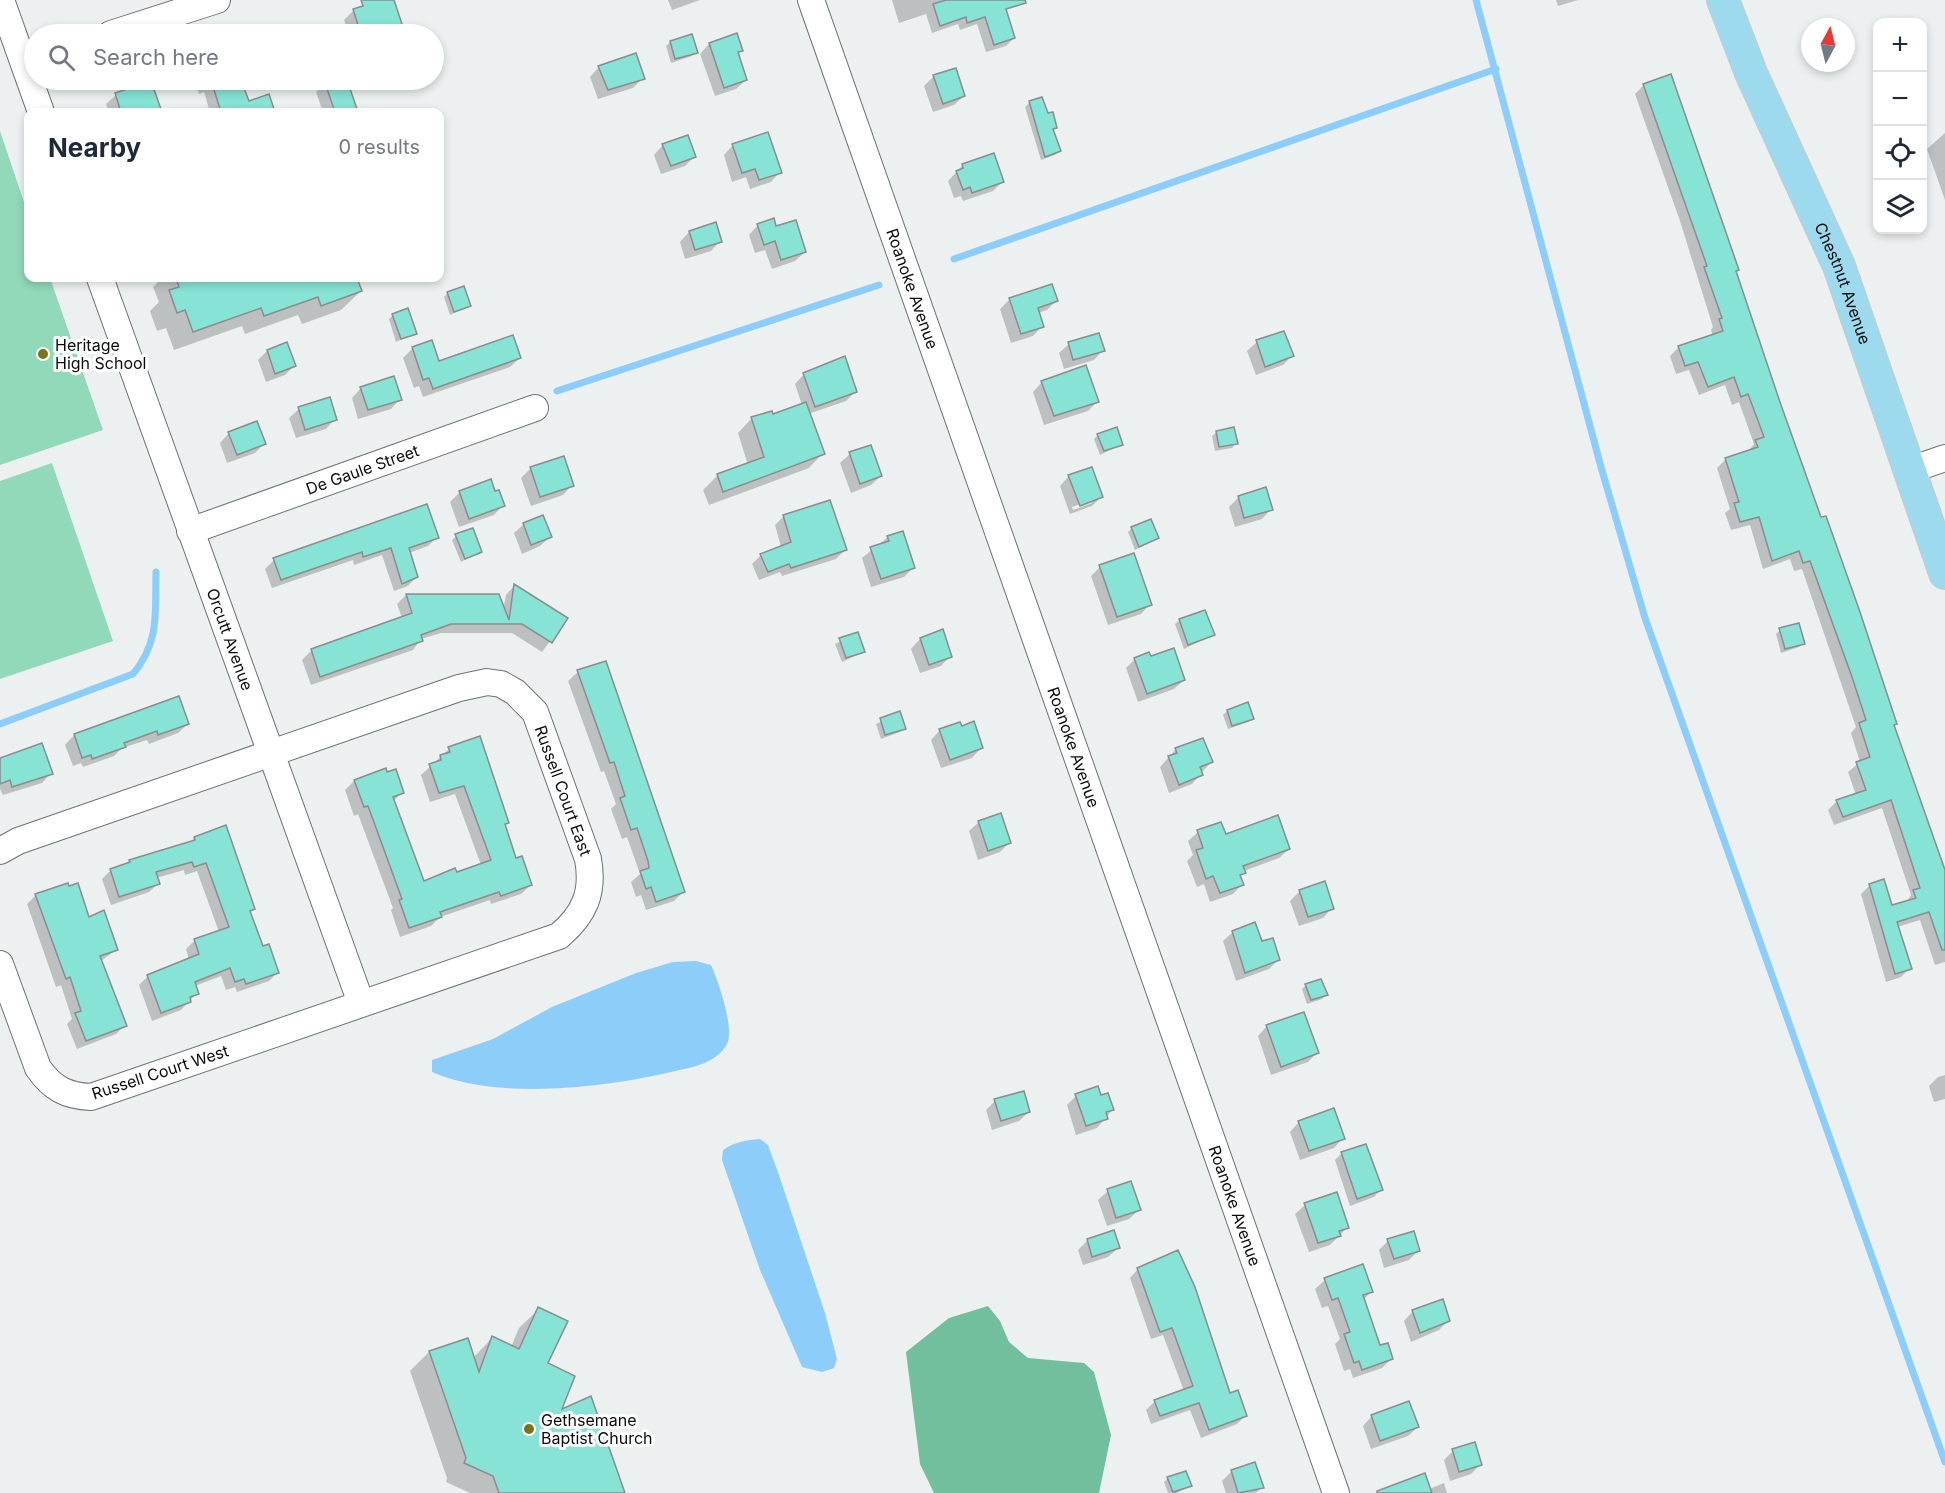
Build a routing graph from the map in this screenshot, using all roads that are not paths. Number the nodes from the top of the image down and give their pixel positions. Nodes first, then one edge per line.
1 (1, 0) edge
2 (217, 0) edge
3 (811, 0) edge
4 (1723, 0) edge
5 (142, 24) edge
6 (24, 50) edge
7 (36, 90) edge
8 (40, 108) edge
9 (101, 282) edge
10 (535, 408) dead end
11 (1945, 458) edge
12 (1910, 470) junction
13 (190, 531) junction
14 (1945, 573) edge
15 (270, 752) junction
16 (0, 851) edge
17 (0, 964) edge
18 (361, 1003) junction
19 (1336, 1493) edge

1 - 6 street
2 - 5 street
3 - 19 street, Roanoke Avenue
4 - 12 main road, Chestnut Avenue
7 - 8 street
9 - 13 street, Orcutt Avenue
10 - 13 street, De Gaule Street
11 - 12 street
12 - 14 main road, Chestnut Avenue
13 - 15 street, Orcutt Avenue
15 - 16 street
15 - 18 street, Orcutt Avenue
15 - 18 street, Russell Court East
17 - 18 street, Russell Court West

